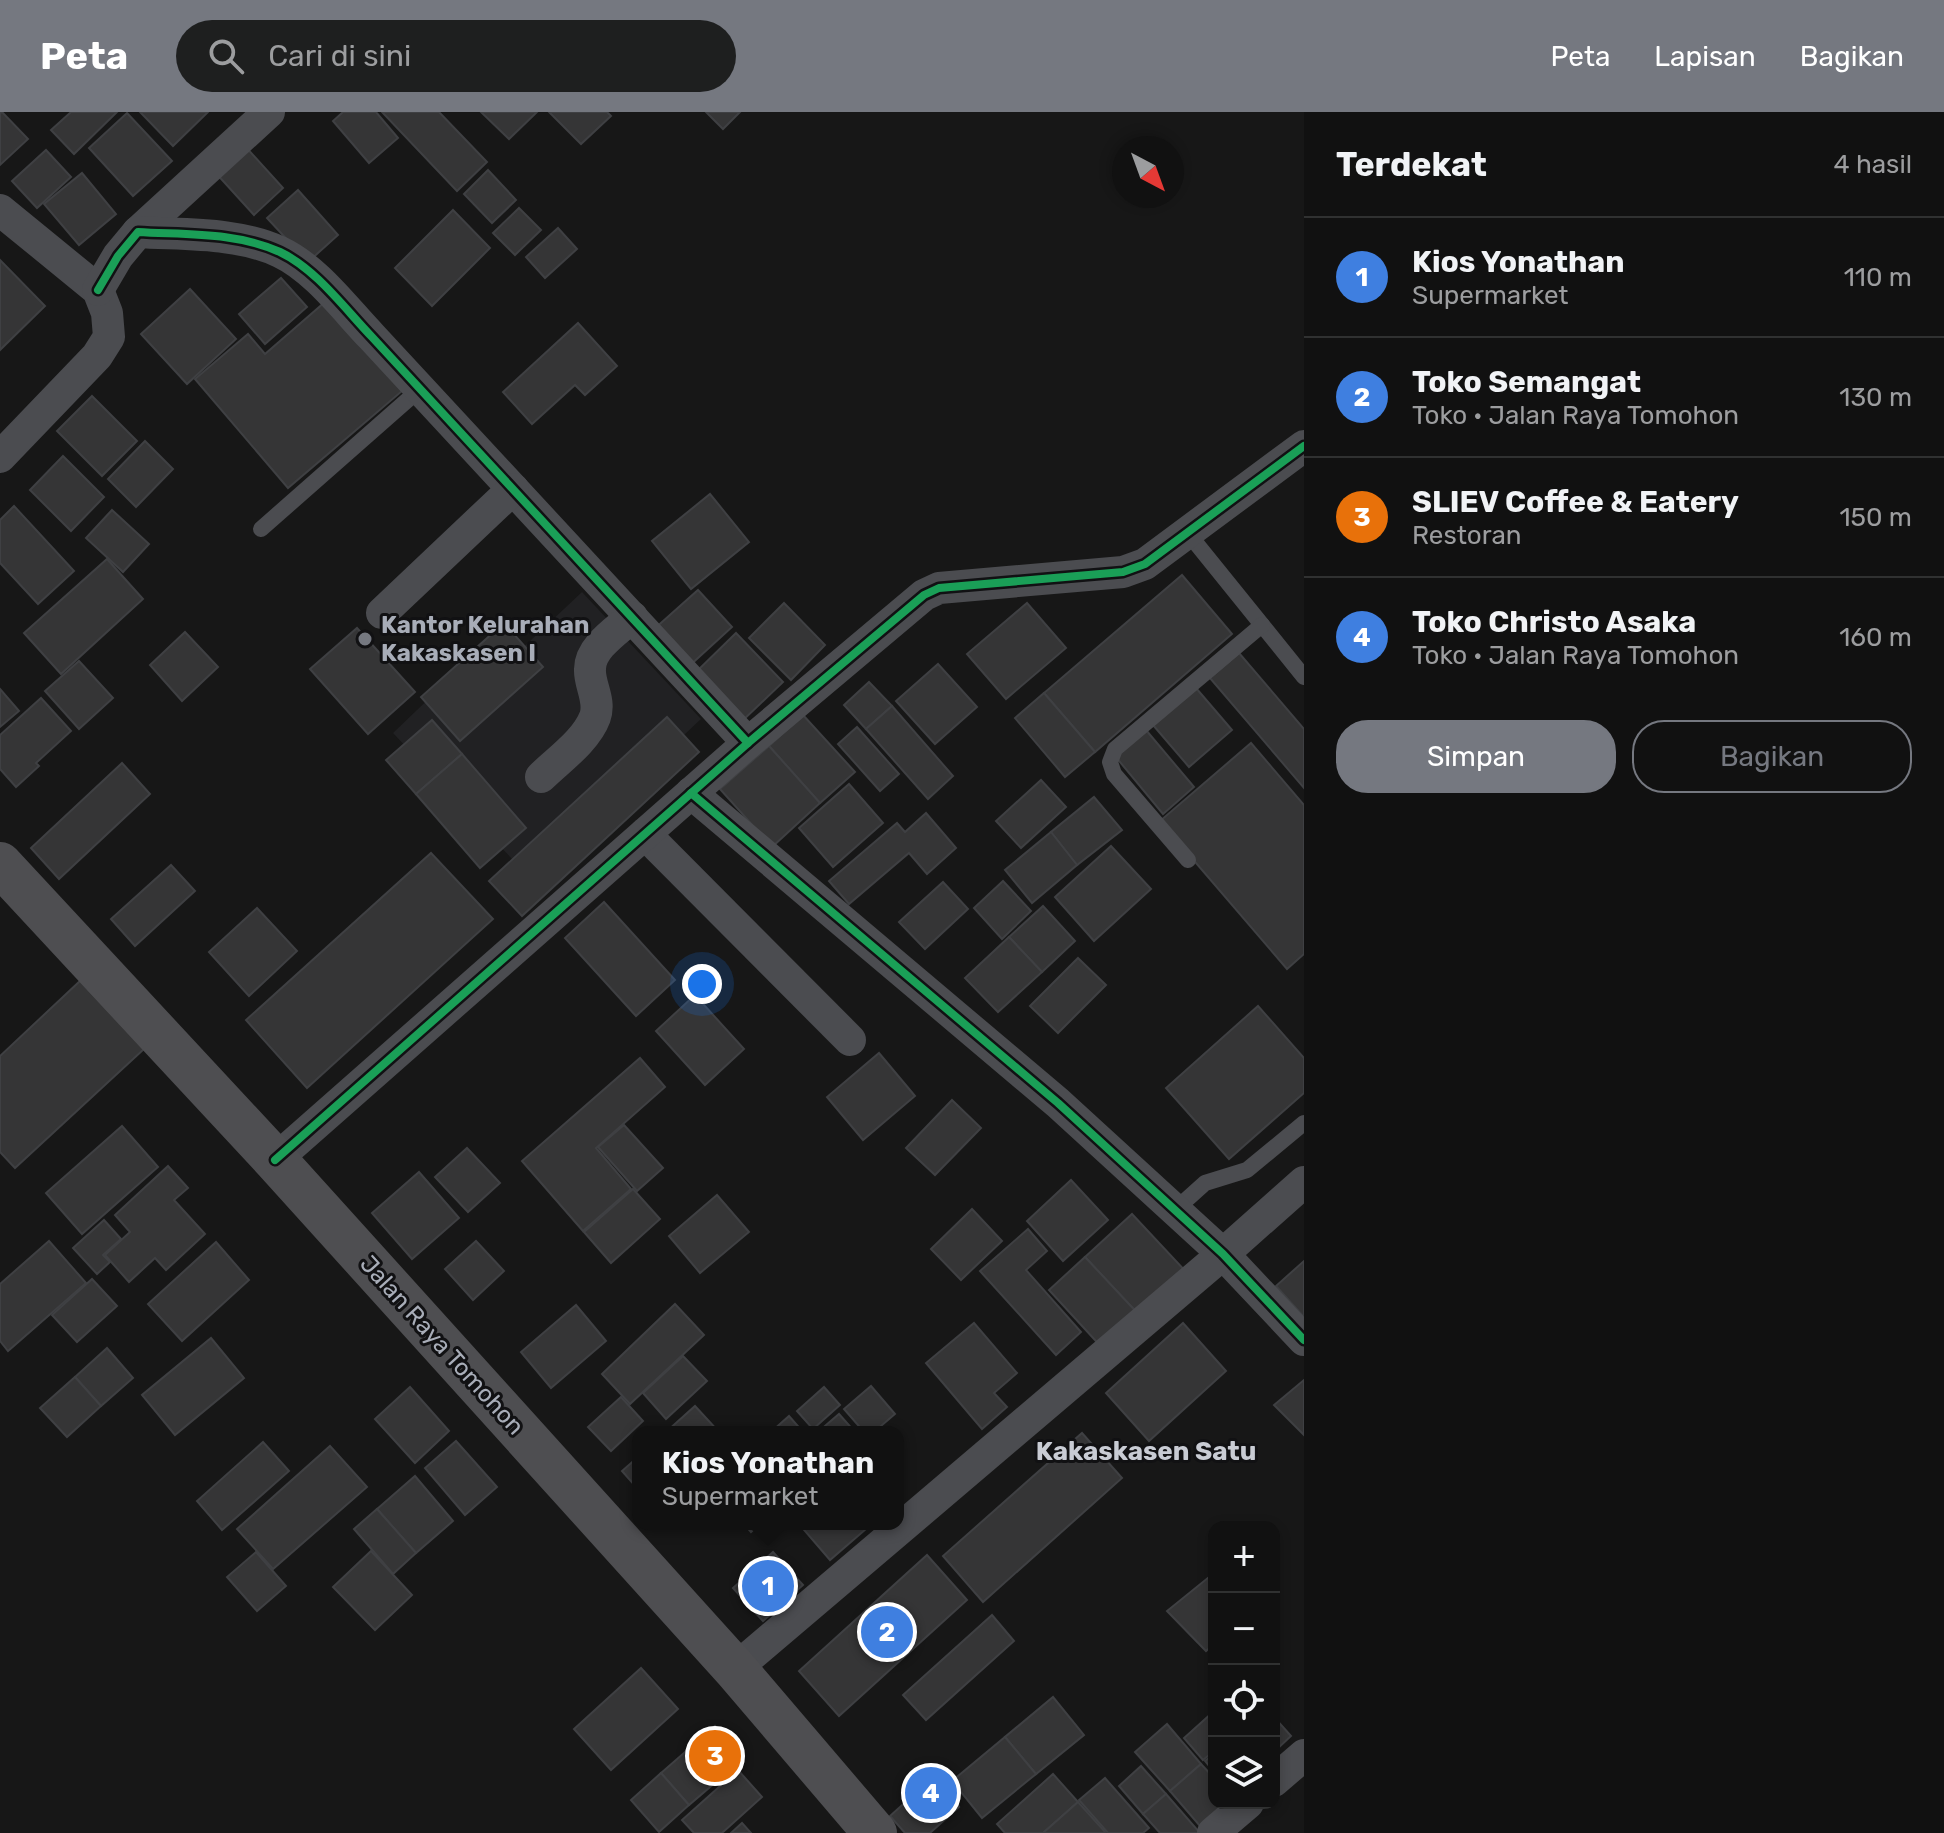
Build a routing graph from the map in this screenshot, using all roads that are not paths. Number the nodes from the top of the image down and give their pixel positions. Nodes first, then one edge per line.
1 (269, 112) edge
2 (0, 210) edge
3 (138, 232) junction
4 (98, 290) junction
5 (420, 389) junction
6 (1304, 446) edge
7 (0, 457) edge
8 (513, 489) junction
9 (261, 529) dead end
10 (1187, 532) junction
11 (382, 613) dead end
12 (632, 617) junction
13 (1262, 625) junction
14 (1304, 677) edge
15 (748, 743) junction
16 (541, 777) dead end
17 (691, 793) junction
18 (645, 834) junction
19 (1188, 860) dead end
20 (0, 864) edge
21 (850, 1040) dead end
22 (1304, 1123) edge
23 (275, 1160) junction
24 (1304, 1182) edge
25 (1175, 1210) junction
26 (1223, 1254) junction
27 (1304, 1340) edge
28 (904, 1525) edge
29 (898, 1530) edge
30 (735, 1669) junction
31 (1304, 1755) edge
32 (1280, 1776) edge
33 (1241, 1809) edge
34 (875, 1833) edge
35 (1213, 1833) edge

1 - 3 street
2 - 4 street
3 - 4 street
3 - 5 street
4 - 7 street
5 - 8 street
5 - 9 lane
6 - 10 street
8 - 11 street
8 - 12 street
10 - 13 lane
10 - 15 street
12 - 15 street
12 - 16 street
13 - 14 lane
13 - 19 lane
15 - 17 street
17 - 18 street
17 - 25 street
18 - 21 street
18 - 23 street
20 - 23 highway, Jalan Raya Tomohon
22 - 25 lane
23 - 30 highway, Jalan Raya Tomohon
24 - 26 street
25 - 26 street
26 - 27 street
26 - 28 street
29 - 30 street
30 - 34 highway, Jalan Raya Tomohon
31 - 32 street
33 - 35 street

